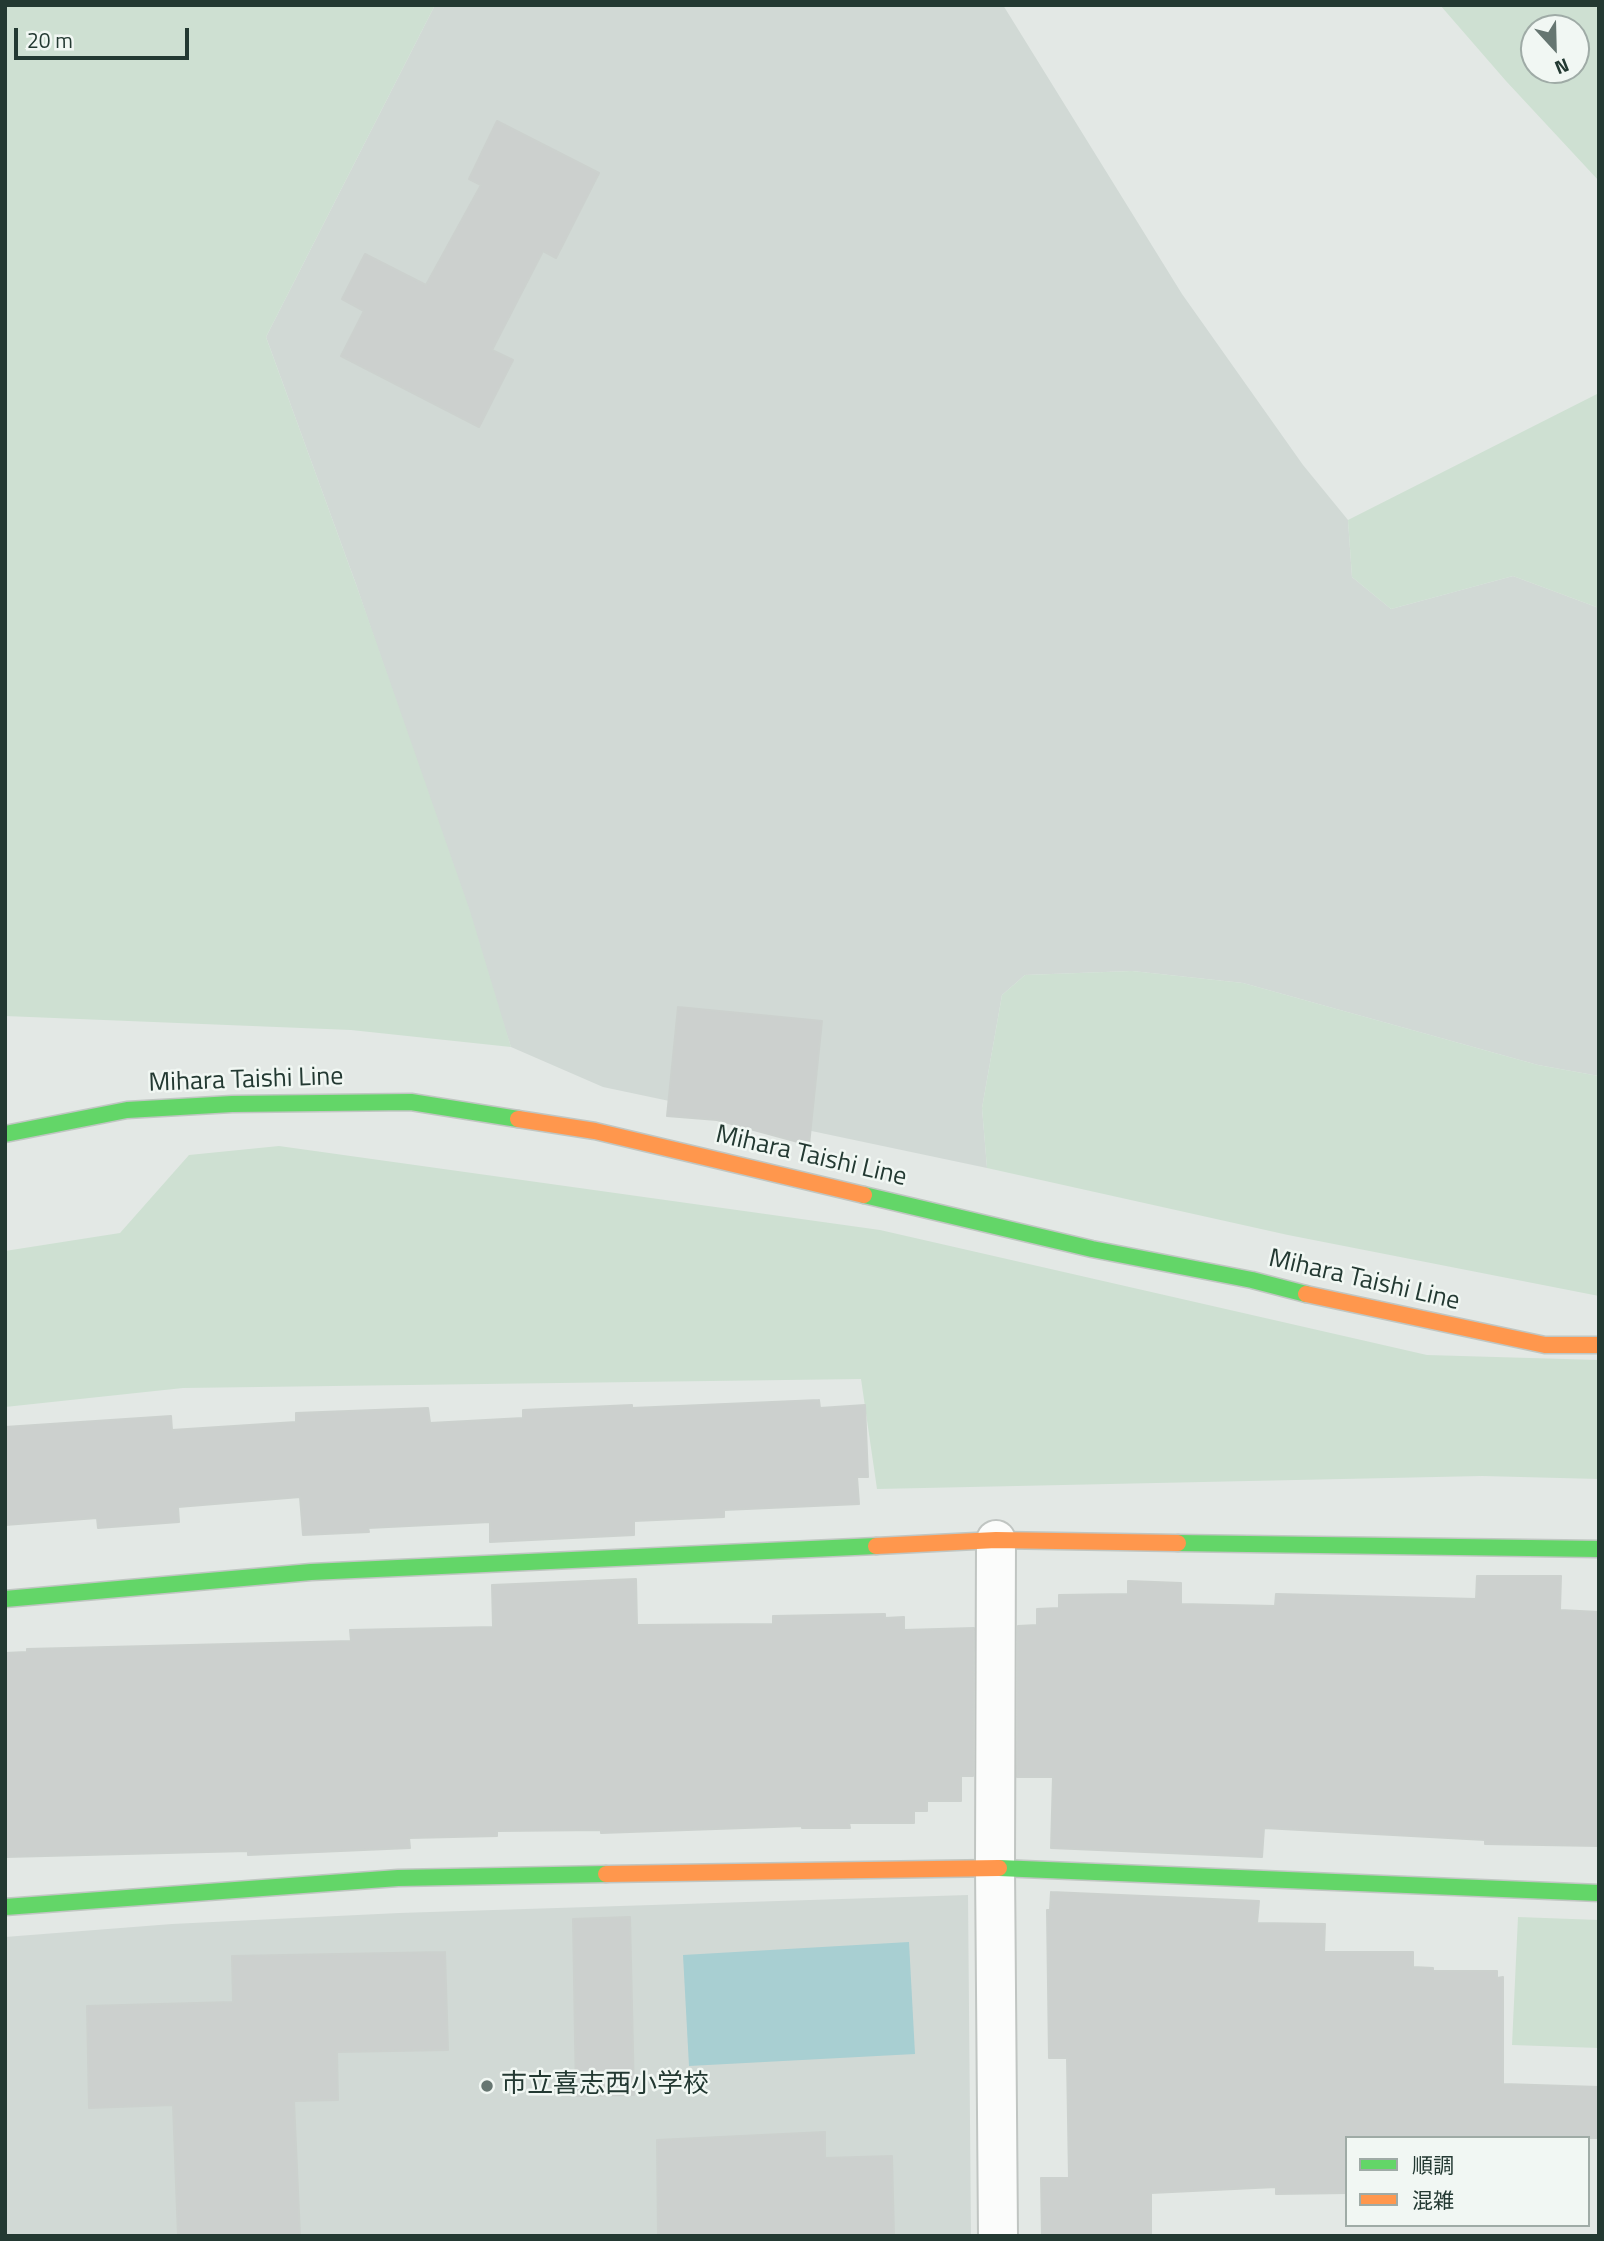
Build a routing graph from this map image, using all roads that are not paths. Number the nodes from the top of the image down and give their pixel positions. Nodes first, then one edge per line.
1 (5, 1134) edge
2 (1599, 1345) edge
3 (996, 1540) junction
4 (1599, 1549) edge
5 (5, 1599) edge
6 (995, 1867) junction
7 (1599, 1893) edge
8 (5, 1908) edge
9 (998, 2236) edge

1 - 2 street, Mihara Taishi Line
3 - 4 street
3 - 5 street
3 - 6 street
6 - 7 street
6 - 8 street
6 - 9 street

